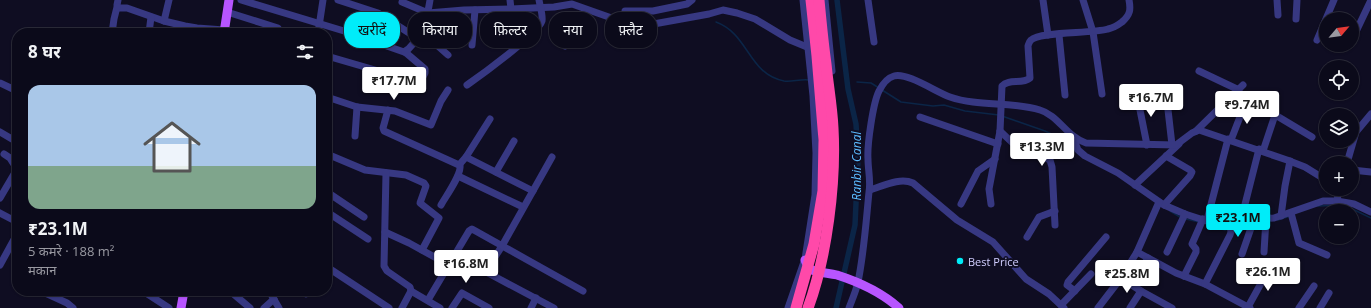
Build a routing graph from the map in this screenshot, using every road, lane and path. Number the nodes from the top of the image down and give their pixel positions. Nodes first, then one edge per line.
1 (169, 0) edge
2 (229, 0) edge
3 (241, 0) edge
4 (323, 0) edge
5 (338, 0) edge
6 (430, 0) edge
7 (510, 0) edge
8 (692, 0) edge
9 (803, 0) edge
10 (811, 0) edge
11 (819, 0) edge
12 (825, 0) edge
13 (868, 0) edge
14 (1043, 0) edge
15 (1083, 0) edge
16 (1128, 0) edge
17 (1277, 0) edge
18 (1297, 0) edge
19 (1334, 0) edge
20 (1370, 0) edge
21 (402, 2) dead end
22 (118, 4) edge
23 (540, 4) edge
24 (475, 10) junction
25 (511, 10) junction
26 (589, 11) joint
27 (625, 11) dead end
28 (227, 12) junction
29 (426, 12) edge
30 (428, 12) edge
31 (444, 12) edge
32 (1278, 15) dead end
33 (151, 17) junction
34 (1296, 19) dead end
35 (164, 22) junction
36 (319, 24) junction
37 (1359, 24) edge
38 (113, 28) edge
39 (150, 28) edge
40 (197, 28) edge
41 (224, 28) edge
42 (278, 28) dead end
43 (319, 28) edge
44 (331, 28) edge
45 (332, 28) edge
46 (408, 32) edge
47 (1093, 32) junction
48 (1048, 35) junction
49 (1059, 35) junction
50 (1316, 40) dead end
51 (874, 42) dead end
52 (472, 45) dead end
53 (409, 48) edge
54 (440, 48) edge
55 (807, 48) junction
56 (406, 52) junction
57 (448, 55) dead end
58 (332, 57) edge
59 (1199, 71) dead end
60 (0, 83) edge
61 (467, 85) dead end
62 (12, 89) edge
63 (448, 90) dead end
64 (1102, 94) dead end
65 (1065, 95) dead end
66 (1137, 95) dead end
67 (332, 99) edge
68 (1167, 101) dead end
69 (1245, 104) dead end
70 (357, 107) junction
71 (1001, 107) junction
72 (388, 110) junction
73 (1370, 116) edge
74 (920, 117) dead end
75 (490, 119) dead end
76 (1000, 131) junction
77 (1196, 131) junction
78 (0, 132) edge
79 (354, 136) dead end
80 (1073, 136) junction
81 (1312, 137) dead end
82 (12, 139) edge
83 (1230, 140) junction
84 (514, 141) dead end
85 (998, 144) junction
86 (1147, 145) junction
87 (1175, 145) junction
88 (1261, 150) junction
89 (4, 154) dead end
90 (332, 156) edge
91 (1166, 156) junction
92 (1349, 156) edge
93 (466, 157) junction
94 (552, 157) dead end
95 (995, 159) junction
96 (12, 161) edge
97 (1290, 161) junction
98 (460, 165) junction
99 (1359, 171) edge
100 (496, 172) junction
101 (1371, 172) edge
102 (386, 173) junction
103 (458, 176) junction
104 (1319, 176) edge
105 (12, 178) edge
106 (1135, 185) junction
107 (870, 190) junction
108 (533, 191) junction
109 (332, 195) edge
110 (1338, 196) edge
111 (0, 198) edge
112 (1337, 201) junction
113 (961, 204) dead end
114 (991, 204) dead end
115 (1159, 204) junction
116 (441, 205) dead end
117 (523, 207) junction
118 (1054, 211) junction
119 (1371, 212) edge
120 (0, 213) edge
121 (332, 215) edge
122 (1292, 215) junction
123 (364, 216) dead end
124 (1280, 216) junction
125 (1184, 217) junction
126 (12, 219) edge
127 (1241, 220) junction
128 (1203, 221) junction
129 (1252, 222) junction
130 (1265, 222) junction
131 (1055, 225) dead end
132 (1230, 227) junction
133 (385, 232) junction
134 (1027, 237) dead end
135 (1106, 237) dead end
136 (368, 239) dead end
137 (12, 243) edge
138 (502, 246) junction
139 (422, 250) junction
140 (1137, 252) junction
141 (1167, 252) dead end
142 (1264, 252) dead end
143 (1242, 254) dead end
144 (1326, 255) dead end
145 (1148, 258) junction
146 (805, 259) junction
147 (0, 265) edge
148 (449, 265) junction
149 (1270, 267) dead end
150 (332, 270) edge
151 (823, 272) junction
152 (1091, 274) dead end
153 (1184, 276) junction
154 (1121, 278) junction
155 (855, 282) junction
156 (1205, 284) junction
157 (1131, 285) junction
158 (1314, 286) dead end
159 (411, 291) junction
160 (583, 291) dead end
161 (1075, 291) junction
162 (1141, 291) junction
163 (1329, 293) dead end
164 (52, 296) edge
165 (151, 296) edge
166 (183, 296) edge
167 (236, 296) edge
168 (272, 296) edge
169 (536, 298) junction
170 (274, 300) junction
171 (428, 300) junction
172 (476, 304) edge
173 (1062, 307) edge
174 (73, 308) edge
175 (169, 308) edge
176 (181, 308) edge
177 (250, 308) edge
178 (264, 308) edge
179 (280, 308) edge
180 (389, 308) edge
181 (402, 308) edge
182 (440, 308) edge
183 (452, 308) edge
184 (489, 308) edge
185 (531, 308) edge
186 (554, 308) edge
187 (788, 308) edge
188 (796, 308) edge
189 (808, 308) edge
190 (812, 308) edge
191 (849, 308) edge
192 (899, 308) edge
193 (1098, 308) edge
194 (1130, 308) edge
195 (1172, 308) edge
196 (1249, 308) edge
197 (1299, 308) edge
198 (1320, 308) edge

1 - 35 street
2 - 28 main road
3 - 36 street
4 - 36 street
5 - 46 street
6 - 30 street
7 - 25 street
8 - 27 street
9 - 55 street
10 - 188 highway, bridge
11 - 189 highway, bridge
12 - 151 street
13 - 51 street
14 - 48 street
15 - 47 street
16 - 47 street
17 - 32 street
18 - 34 street
19 - 50 street
20 - 37 street
21 - 29 street
22 - 33 street
22 - 38 street
23 - 25 street
23 - 26 street
23 - 61 street
24 - 25 street
24 - 31 street
24 - 52 street
26 - 55 street
28 - 41 main road
28 - 42 street
33 - 35 street
33 - 39 street
35 - 40 street
36 - 43 street
36 - 44 street
45 - 56 street
47 - 49 street
47 - 64 street
48 - 49 street
48 - 71 street
49 - 65 street
53 - 56 street
54 - 57 street
55 - 146 street
56 - 58 street
59 - 77 street
60 - 62 street
63 - 72 street
66 - 86 street
67 - 70 street
68 - 87 street
69 - 83 street
70 - 72 street
70 - 79 street
71 - 76 street
71 - 80 street
71 - 107 street
72 - 98 street
73 - 92 street
74 - 85 street
75 - 93 street
76 - 85 street
76 - 118 street
77 - 83 street
77 - 87 street
78 - 82 street
80 - 86 street
80 - 106 street
81 - 88 street
83 - 88 street
83 - 128 street
84 - 100 street
85 - 95 street
86 - 87 street
87 - 91 street
88 - 97 street
88 - 127 street
89 - 96 street
90 - 102 street
91 - 106 street
91 - 115 street
93 - 98 street
93 - 100 street
94 - 108 street
95 - 113 street
95 - 114 street
97 - 104 street
97 - 124 street
98 - 103 street
99 - 101 street
100 - 108 street
102 - 133 street
102 - 139 street
103 - 116 street
103 - 117 street
105 - 111 street
106 - 115 street
107 - 155 street
107 - 173 street
108 - 117 street
109 - 123 street
110 - 112 street
112 - 119 street
112 - 122 street
115 - 125 street
115 - 140 street
117 - 138 street
118 - 131 street
118 - 134 street
120 - 126 street
121 - 136 street
122 - 124 street
122 - 144 street
124 - 130 street
125 - 128 street
125 - 141 street
127 - 129 street
127 - 132 street
128 - 132 street
128 - 153 street
129 - 130 street
129 - 143 street
130 - 142 street
132 - 156 street
133 - 139 street
133 - 159 street
135 - 161 street
137 - 147 street
138 - 148 street
138 - 160 street
138 - 169 street
139 - 148 street
140 - 145 street
140 - 154 street
145 - 153 street
145 - 157 street
146 - 151 main road
146 - 187 street
148 - 171 street
149 - 196 street
150 - 180 street
151 - 155 main road
151 - 190 street
152 - 161 street
153 - 156 street
154 - 157 street
154 - 193 street
155 - 191 street
155 - 192 main road
156 - 196 street
157 - 162 street
158 - 197 street
159 - 171 street
159 - 181 street
161 - 173 street
162 - 194 street
162 - 195 street
163 - 198 street
164 - 174 street
165 - 175 street
166 - 176 main road
167 - 177 street
168 - 170 street
169 - 185 street
169 - 186 street
170 - 178 street
170 - 179 street
171 - 182 street
172 - 183 street
172 - 184 street

